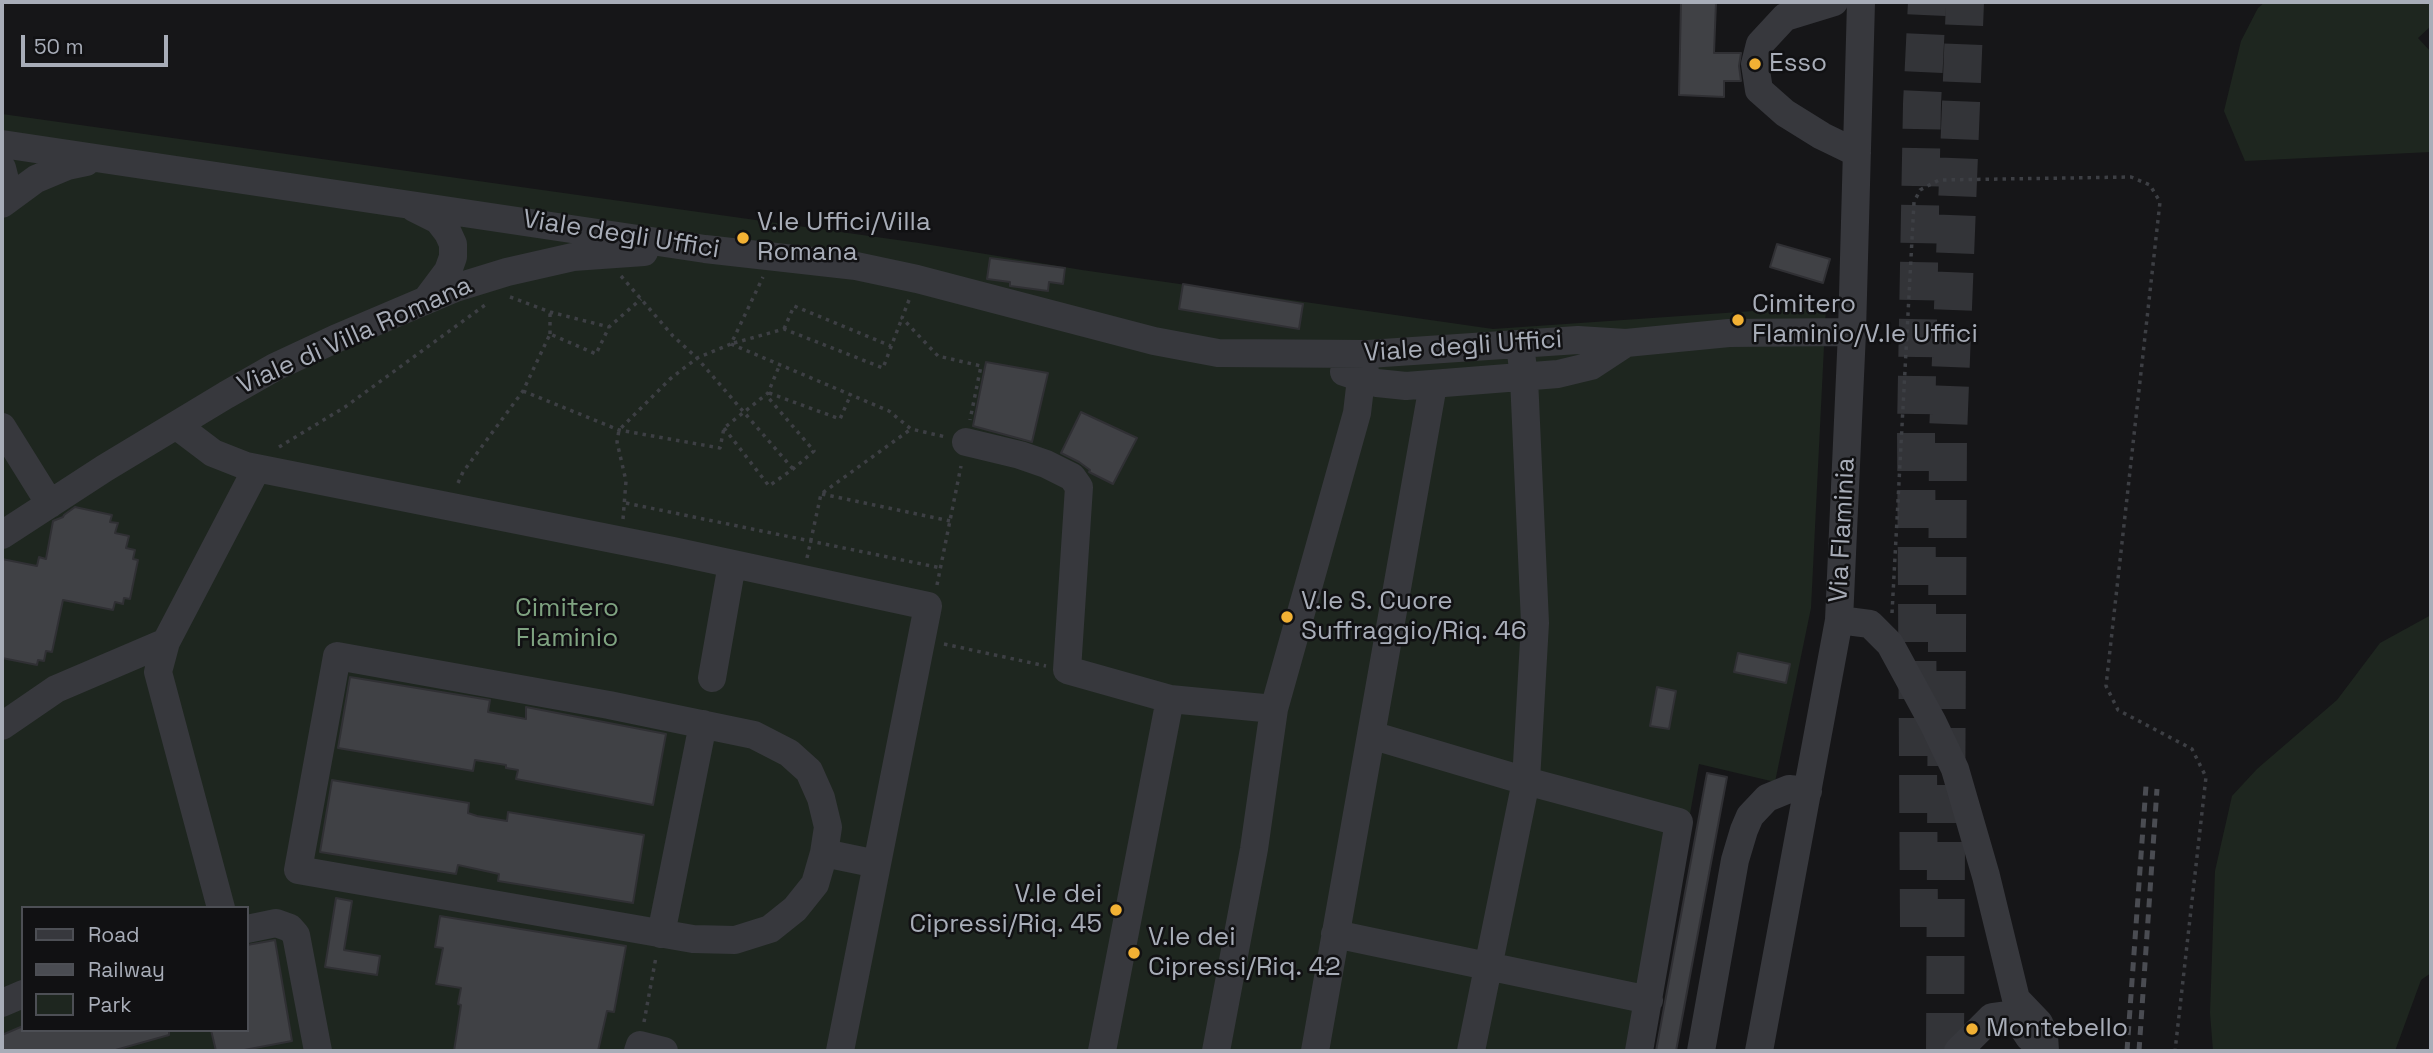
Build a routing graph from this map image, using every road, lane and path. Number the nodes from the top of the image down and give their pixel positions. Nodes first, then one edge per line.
1 (1834, 2) edge
2 (1861, 2) edge
3 (2, 144) edge
4 (1857, 153) junction
5 (103, 160) junction
6 (2, 168) edge
7 (391, 201) junction
8 (5, 202) edge
9 (705, 249) junction
10 (601, 254) junction
11 (773, 256) junction
12 (515, 289) dead end
13 (427, 299) junction
14 (641, 299) junction
15 (495, 300) dead end
16 (550, 312) junction
17 (902, 318) dead end
18 (609, 327) junction
19 (784, 329) junction
20 (1852, 331) junction
21 (550, 334) junction
22 (1626, 343) junction
23 (731, 344) junction
24 (1520, 344) junction
25 (891, 346) junction
26 (697, 358) junction
27 (780, 364) junction
28 (1364, 366) junction
29 (1524, 378) junction
30 (1433, 385) junction
31 (523, 391) junction
32 (767, 394) junction
33 (851, 394) junction
34 (745, 413) junction
35 (176, 425) junction
36 (2, 427) edge
37 (724, 428) junction
38 (911, 429) junction
39 (619, 430) junction
40 (966, 442) joint
41 (257, 468) junction
42 (793, 469) junction
43 (821, 494) junction
44 (626, 503) junction
45 (50, 504) junction
46 (456, 508) junction
47 (950, 521) dead end
48 (2, 535) edge
49 (619, 541) junction
50 (811, 541) junction
51 (732, 564) junction
52 (941, 568) dead end
53 (803, 579) junction
54 (1839, 621) junction
55 (921, 639) junction
56 (166, 642) junction
57 (1890, 644) junction
58 (1067, 670) junction
59 (712, 678) dead end
60 (1170, 699) junction
61 (1274, 709) junction
62 (703, 724) junction
63 (2, 726) edge
64 (1371, 735) junction
65 (1526, 781) junction
66 (1808, 791) junction
67 (824, 853) junction
68 (877, 864) junction
69 (220, 906) edge
70 (248, 929) edge
71 (661, 934) junction
72 (1335, 934) junction
73 (1488, 967) junction
74 (21, 996) edge
75 (1649, 1000) junction
76 (2, 1003) edge
77 (647, 1049) edge
78 (318, 1051) edge
79 (839, 1051) edge
80 (1102, 1051) edge
81 (1216, 1051) edge
82 (1315, 1051) edge
83 (1471, 1051) edge
84 (1639, 1051) edge
85 (1700, 1051) edge
86 (1759, 1051) edge
87 (1958, 1051) edge
88 (2030, 1051) edge
89 (2045, 1051) edge
90 (2175, 1051) edge

1 - 4 street
2 - 4 street, Via Flaminia
3 - 5 street, Viale degli Uffici
4 - 20 street, Via Flaminia
5 - 7 street, Viale degli Uffici
5 - 8 street
6 - 8 street
7 - 9 street, Viale degli Uffici
7 - 13 street
9 - 10 street, Viale di Villa Romana
9 - 11 street, Viale degli Uffici
10 - 13 street, Viale di Villa Romana
10 - 14 path
11 - 23 path
11 - 28 street, Viale degli Uffici
12 - 16 path
13 - 35 street, Viale di Villa Romana
14 - 18 path
14 - 26 path
15 - 41 path
16 - 18 path
16 - 21 path
17 - 25 path
18 - 21 path
19 - 23 path
19 - 25 path
19 - 25 path
20 - 22 street, Viale degli Uffici
20 - 54 street, Via Flaminia
21 - 31 path
22 - 24 street, Viale degli Uffici
22 - 29 street, Viale degli Uffici
23 - 26 path
23 - 27 path
24 - 28 street, Viale degli Uffici
24 - 29 street
26 - 34 path
26 - 39 path
27 - 32 path
27 - 33 path
28 - 30 street, Viale degli Uffici
28 - 61 street
29 - 30 street, Viale degli Uffici
29 - 65 street
30 - 64 street
31 - 39 path
31 - 46 path
32 - 33 path
32 - 34 path
32 - 42 path
33 - 38 path
34 - 37 path
34 - 42 path
35 - 41 street
35 - 45 street, Viale di Villa Romana
36 - 45 street
37 - 39 path
37 - 42 path
38 - 40 path
38 - 43 path
39 - 44 path
40 - 58 street
41 - 46 street
41 - 56 street
43 - 47 path
43 - 50 path
44 - 49 path
44 - 50 path
45 - 48 street, Viale di Villa Romana
46 - 49 street
49 - 51 street
50 - 52 path
50 - 53 path
51 - 53 street
51 - 59 street
53 - 55 street
54 - 57 street
54 - 66 street, Via Flaminia
55 - 58 path
55 - 68 street
56 - 63 street
56 - 69 street
57 - 89 street
57 - 90 path
58 - 60 street
60 - 61 street
60 - 80 street
61 - 81 street
62 - 67 street
62 - 71 street
62 - 71 street
64 - 65 street
64 - 72 street
65 - 73 street
65 - 75 street
66 - 85 street
66 - 86 street, Via Flaminia
67 - 68 street
67 - 71 street
68 - 79 street
70 - 78 street
71 - 77 path
72 - 73 street
72 - 82 street
73 - 75 street
73 - 83 street
74 - 76 street
75 - 84 street
87 - 88 street

